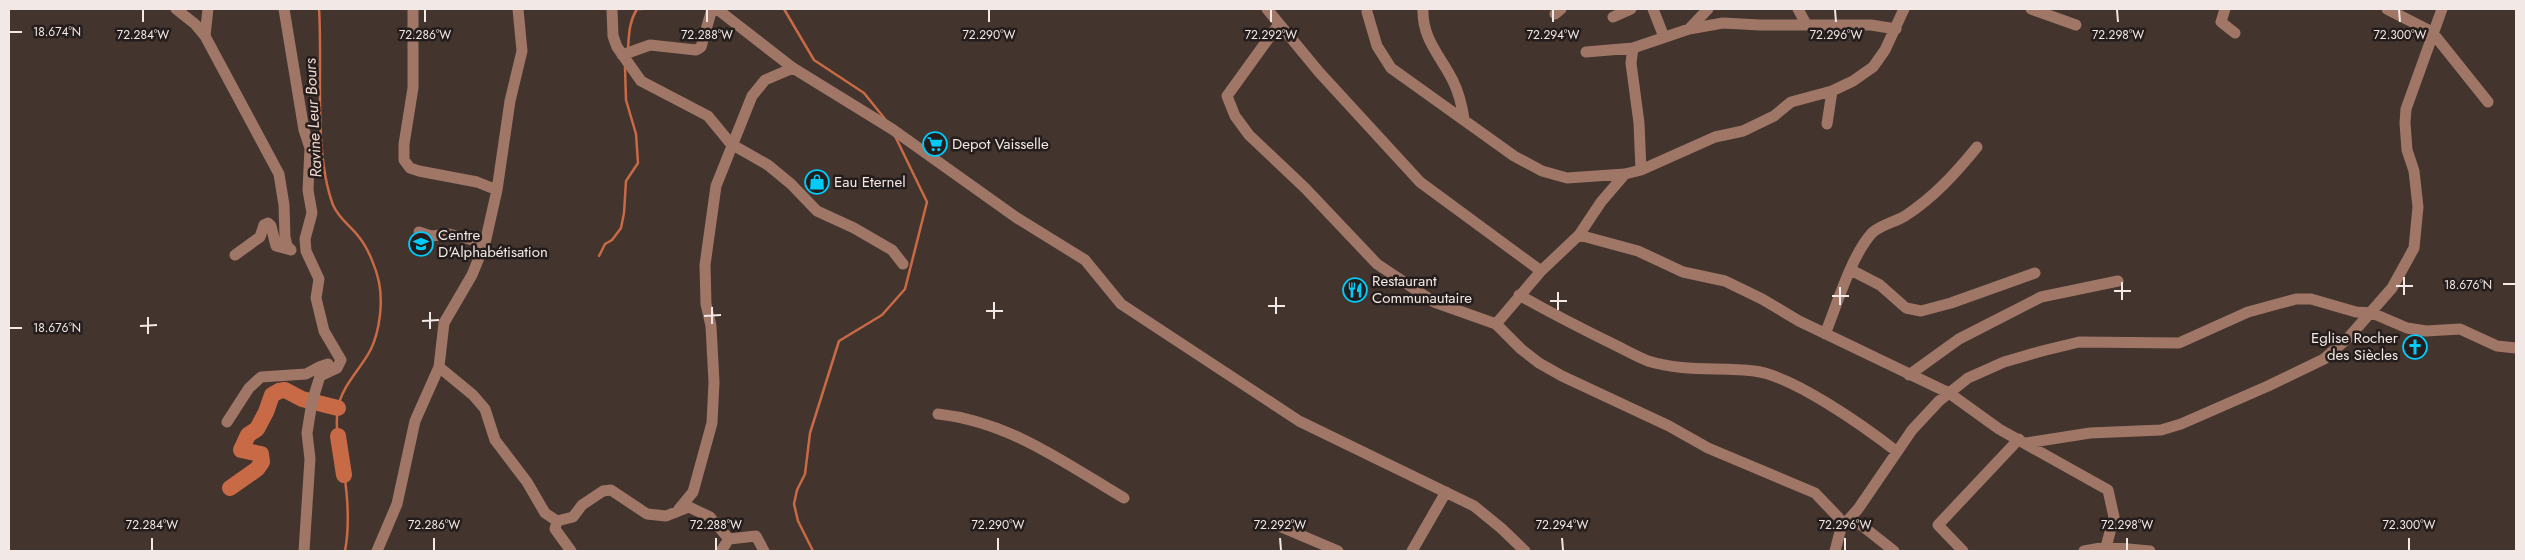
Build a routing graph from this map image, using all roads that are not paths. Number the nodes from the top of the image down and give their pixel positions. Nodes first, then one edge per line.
1 (176, 9) edge
2 (208, 9) edge
3 (284, 9) edge
4 (413, 9) edge
5 (518, 9) edge
6 (612, 9) edge
7 (712, 9) edge
8 (717, 9) edge
9 (1267, 9) edge
10 (1423, 9) edge
11 (1631, 9) edge
12 (1653, 9) edge
13 (1708, 9) edge
14 (1798, 9) edge
15 (1904, 9) edge
16 (2031, 9) edge
17 (2225, 9) edge
18 (2387, 9) edge
19 (2442, 9) edge
20 (1367, 12) dead end
21 (1613, 17) dead end
22 (1279, 24) junction
23 (1806, 24) junction
24 (2076, 24) dead end
25 (1689, 29) junction
26 (1896, 29) junction
27 (2432, 32) junction
28 (2235, 33) dead end
29 (205, 36) junction
30 (1664, 37) junction
31 (1633, 48) junction
32 (627, 52) junction
33 (1586, 52) dead end
34 (793, 68) junction
35 (1832, 91) junction
36 (2488, 102) dead end
37 (1464, 119) junction
38 (1827, 124) dead end
39 (731, 144) junction
40 (1977, 147) dead end
41 (1641, 170) junction
42 (1625, 174) junction
43 (498, 190) junction
44 (420, 232) dead end
45 (1579, 235) junction
46 (485, 244) junction
47 (235, 254) dead end
48 (902, 264) dead end
49 (1851, 270) junction
50 (1541, 271) junction
51 (2035, 273) dead end
52 (2118, 280) dead end
53 (1519, 295) junction
54 (2372, 313) junction
55 (1496, 324) junction
56 (1825, 334) junction
57 (2516, 348) edge
58 (439, 366) junction
59 (326, 369) junction
60 (1909, 375) junction
61 (1950, 393) junction
62 (938, 414) dead end
63 (227, 422) dead end
64 (2022, 441) junction
65 (1896, 451) junction
66 (1446, 492) junction
67 (1124, 498) dead end
68 (679, 509) junction
69 (1851, 517) junction
70 (556, 521) junction
71 (1279, 526) dead end
72 (1841, 528) junction
73 (730, 540) junction
74 (2106, 547) junction
75 (304, 551) edge
76 (377, 551) edge
77 (571, 551) edge
78 (721, 551) edge
79 (764, 551) edge
80 (1338, 551) edge
81 (1412, 551) edge
82 (1525, 551) edge
83 (1835, 551) edge
84 (1894, 551) edge
85 (1963, 551) edge
86 (2084, 551) edge
87 (2150, 551) edge

1 - 29 street
2 - 29 street
3 - 59 street
4 - 43 street
5 - 43 street
6 - 32 street
7 - 32 street
8 - 34 street
9 - 22 street
10 - 37 street
11 - 21 street
12 - 30 street
13 - 25 street
14 - 23 street
15 - 26 street
16 - 24 street
17 - 28 street
18 - 27 street
19 - 27 street
20 - 37 street
22 - 50 street
22 - 55 street
23 - 25 street
23 - 26 street
25 - 30 street
26 - 35 street
27 - 36 street
27 - 54 street
29 - 47 street
30 - 31 street
31 - 33 street
31 - 41 street
32 - 39 street
34 - 39 street
34 - 66 street
35 - 38 street
35 - 41 street
37 - 42 street
39 - 48 street
39 - 68 street
40 - 49 street
41 - 42 street
42 - 45 street
43 - 46 street
44 - 46 street
45 - 50 street
45 - 56 street
46 - 58 street
49 - 51 street
49 - 56 street
50 - 53 street
52 - 60 street
53 - 55 street
53 - 65 street
54 - 57 street
54 - 61 street
54 - 64 street
55 - 72 street
56 - 60 street
58 - 70 street
58 - 76 street
59 - 63 street
59 - 75 street
60 - 61 street
61 - 64 street
61 - 65 street
62 - 67 street
64 - 74 street
64 - 85 street
65 - 69 street
66 - 81 street
66 - 82 street
68 - 70 street
68 - 73 street
69 - 72 street
69 - 84 street
70 - 77 street
71 - 80 street
72 - 83 street
73 - 78 street
73 - 79 street
74 - 86 street
74 - 87 street

